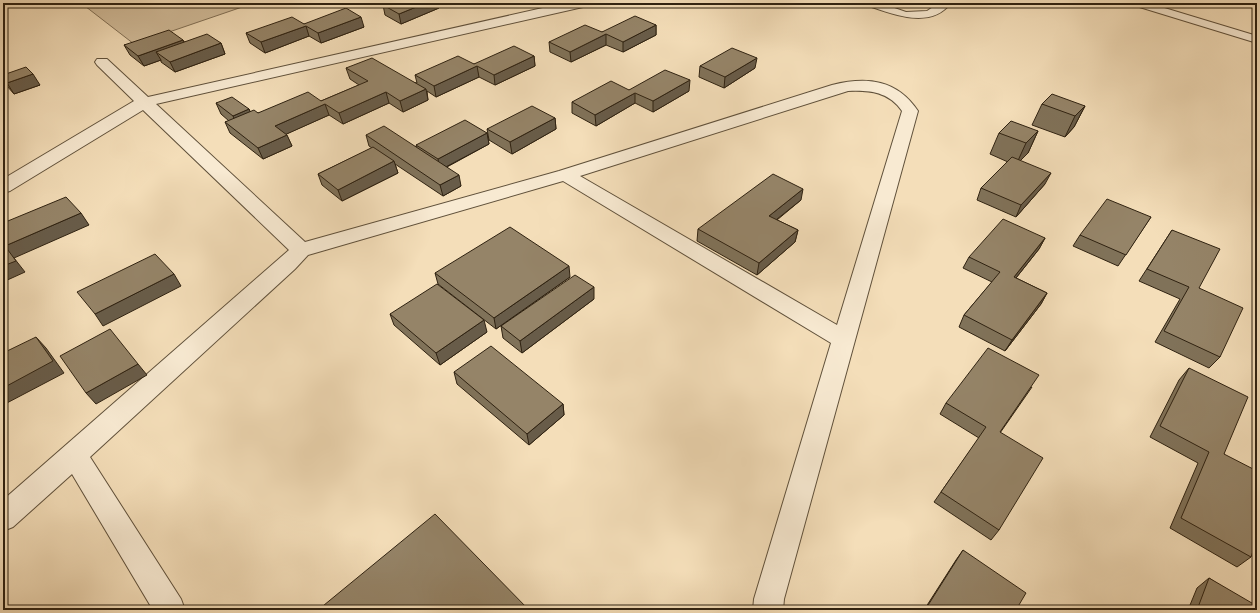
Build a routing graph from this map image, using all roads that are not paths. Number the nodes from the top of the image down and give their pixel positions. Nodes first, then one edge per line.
1 (583, 3) edge
2 (870, 3) edge
3 (946, 3) edge
4 (1137, 3) edge
5 (1257, 40) edge
6 (102, 62) dead end
7 (145, 102) junction
8 (565, 175) junction
9 (3, 187) edge
10 (301, 250) junction
11 (844, 339) junction
12 (74, 454) junction
13 (3, 518) edge
14 (170, 610) edge
15 (768, 610) edge

1 - 7 street
2 - 3 lane
4 - 5 lane
6 - 7 street
7 - 9 street
7 - 10 street
8 - 10 street
8 - 11 street
8 - 11 street
10 - 12 street
11 - 15 street
12 - 13 street
12 - 14 street

